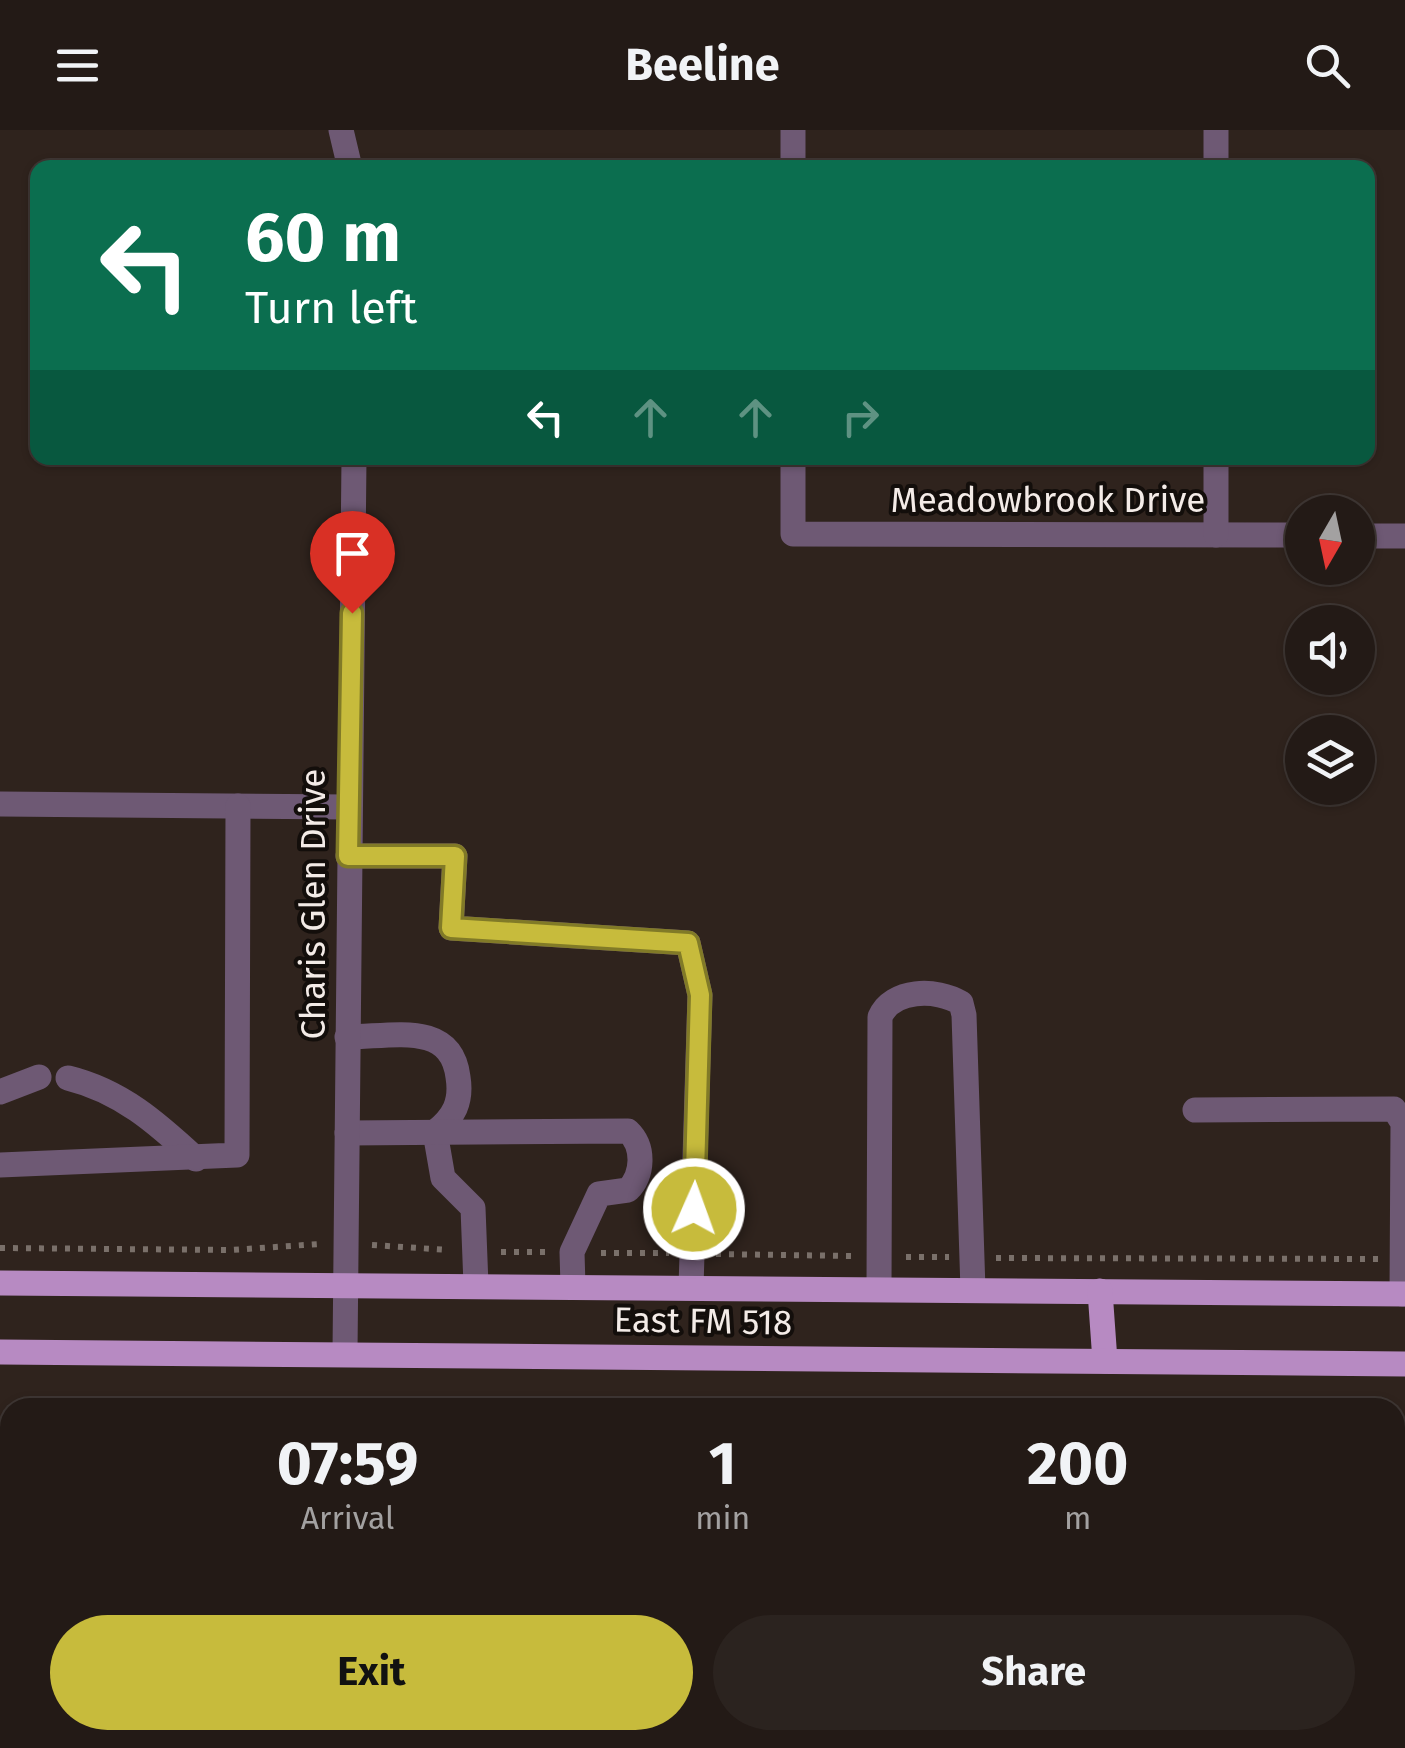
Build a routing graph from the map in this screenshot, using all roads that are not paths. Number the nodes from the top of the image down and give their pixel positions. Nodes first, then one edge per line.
1 (341, 130) edge
2 (793, 130) edge
3 (1216, 130) edge
4 (348, 160) edge
5 (793, 160) edge
6 (1216, 160) edge
7 (354, 465) edge
8 (793, 465) edge
9 (1216, 465) edge
10 (1216, 535) junction
11 (1285, 535) edge
12 (1375, 536) edge
13 (1405, 536) edge
14 (0, 804) edge
15 (238, 806) junction
16 (349, 807) junction
17 (348, 856) junction
18 (347, 1037) junction
19 (38, 1077) dead end
20 (68, 1078) dead end
21 (0, 1092) edge
22 (1195, 1110) dead end
23 (435, 1132) junction
24 (346, 1133) junction
25 (196, 1159) junction
26 (0, 1165) edge
27 (0, 1283) edge
28 (346, 1285) junction
29 (476, 1286) junction
30 (573, 1286) junction
31 (692, 1287) junction
32 (879, 1289) junction
33 (972, 1290) junction
34 (1100, 1292) junction
35 (1404, 1294) edge
36 (0, 1352) edge
37 (346, 1352) junction
38 (1104, 1361) junction
39 (1405, 1364) edge

1 - 4 street
2 - 5 street
3 - 6 street
7 - 16 street, Charis Glen Drive
8 - 10 street, Meadowbrook Drive
9 - 10 street
10 - 11 street, Meadowbrook Drive
12 - 13 street
14 - 15 street
15 - 16 street
15 - 25 street
16 - 17 street, Charis Glen Drive
17 - 18 street, Charis Glen Drive
17 - 31 street
18 - 23 street
18 - 24 street, Charis Glen Drive
19 - 21 street
20 - 25 street
22 - 35 street
23 - 24 street
23 - 29 street
23 - 30 street
24 - 28 street, Charis Glen Drive
25 - 26 street
27 - 28 main road, East FM 518
28 - 29 main road, East FM 518
28 - 37 street, Charis Glen Drive
29 - 30 main road, East FM 518
30 - 31 main road, East FM 518
31 - 32 main road, East FM 518
32 - 33 main road, East FM 518
32 - 33 street
33 - 34 main road, East FM 518
34 - 35 main road, East FM 518
34 - 38 main road
36 - 37 main road, East FM 518
37 - 38 main road, East FM 518
38 - 39 main road, East FM 518

